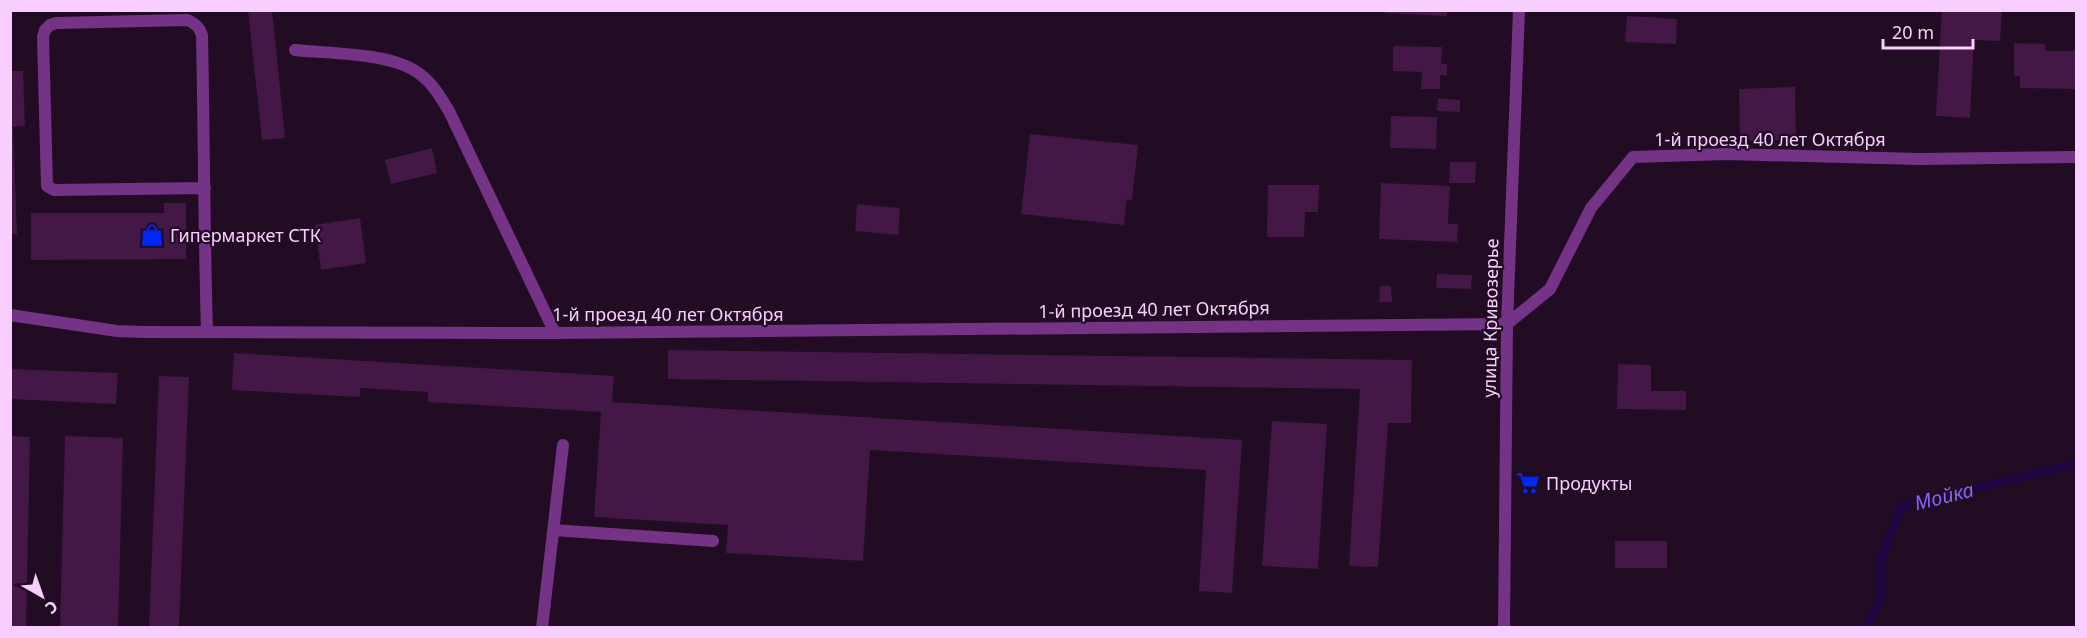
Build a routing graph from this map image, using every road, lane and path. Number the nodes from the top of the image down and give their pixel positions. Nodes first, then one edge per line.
1 (1519, 10) edge
2 (295, 50) dead end
3 (2076, 157) edge
4 (205, 188) junction
5 (10, 315) edge
6 (1507, 324) junction
7 (207, 332) junction
8 (555, 333) junction
9 (563, 445) dead end
10 (553, 530) junction
11 (713, 541) dead end
12 (542, 627) edge
13 (1504, 627) edge

1 - 6 street, улица Кривозерье
2 - 8 street
3 - 6 street, 1-й проезд 40 лет Октября
4 - 4 street
4 - 7 street
5 - 7 street, 1-й проезд 40 лет Октября
6 - 8 street, 1-й проезд 40 лет Октября
6 - 13 street, улица Кривозерье
7 - 8 street, 1-й проезд 40 лет Октября
9 - 10 street
10 - 11 street
10 - 12 street

